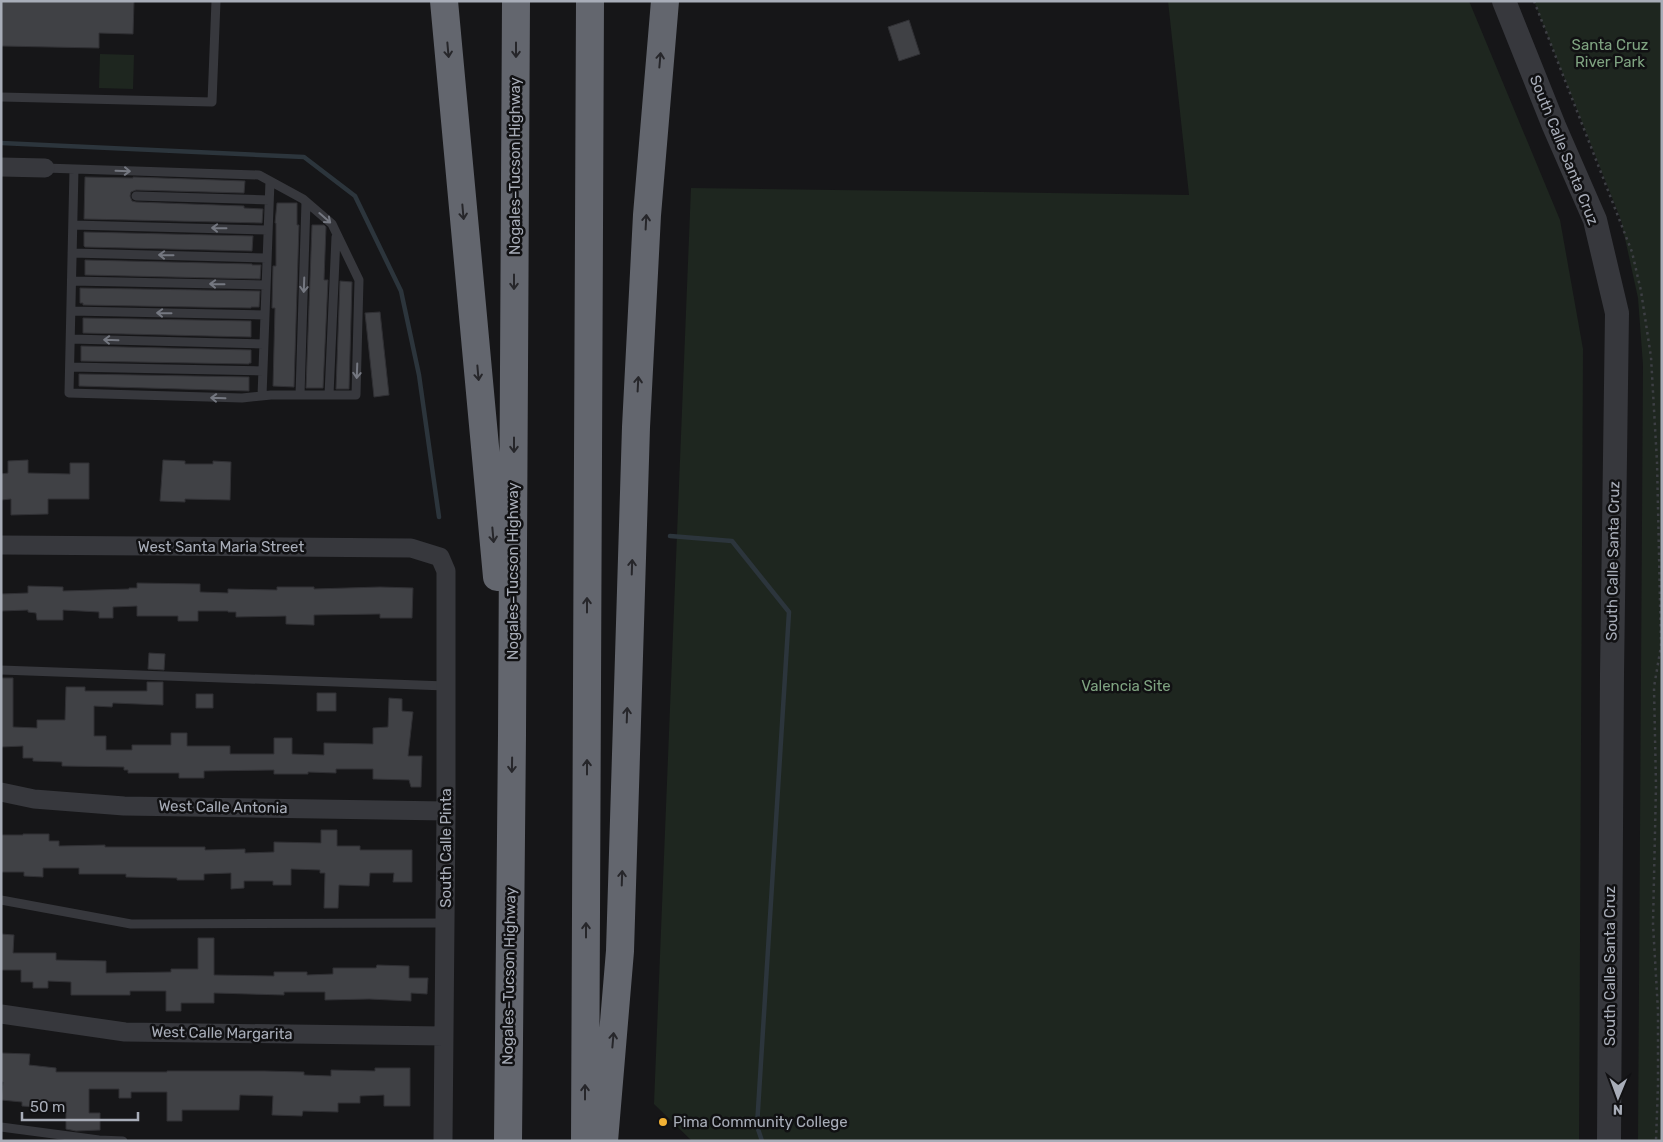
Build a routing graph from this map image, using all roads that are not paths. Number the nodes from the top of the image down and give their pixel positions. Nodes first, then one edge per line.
1 (216, 1) edge
2 (444, 1) edge
3 (516, 1) edge
4 (590, 1) edge
5 (665, 1) edge
6 (1504, 1) edge
7 (1, 97) edge
8 (1, 167) edge
9 (45, 168) joint
10 (74, 169) junction
11 (270, 181) junction
12 (136, 196) dead end
13 (269, 200) junction
14 (306, 202) junction
15 (73, 225) junction
16 (268, 230) junction
17 (336, 234) junction
18 (72, 253) junction
19 (267, 258) junction
20 (72, 281) junction
21 (266, 285) junction
22 (71, 311) junction
23 (265, 315) junction
24 (71, 339) junction
25 (264, 344) junction
26 (70, 367) junction
27 (263, 371) junction
28 (300, 395) junction
29 (329, 395) junction
30 (262, 396) junction
31 (1, 545) edge
32 (440, 557) joint
33 (1, 670) edge
34 (446, 686) junction
35 (512, 735) junction
36 (1, 792) edge
37 (446, 810) junction
38 (1, 900) edge
39 (445, 923) junction
40 (1, 1014) edge
41 (444, 1036) junction
42 (1, 1127) edge
43 (123, 1141) edge
44 (444, 1141) edge
45 (508, 1141) edge
46 (585, 1141) edge
47 (604, 1141) edge
48 (1609, 1141) edge

1 - 7 lane
2 -> 35 highway
3 -> 35 highway, Nogales–Tucson Highway
46 -> 4 highway
47 -> 5 highway
6 - 48 street, South Calle Santa Cruz
8 - 9 street
9 - 10 lane
10 -> 11 lane
10 - 15 lane
11 - 13 lane
11 - 14 lane
12 - 13 lane
13 - 16 lane
14 -> 17 lane
14 -> 28 lane
16 -> 15 lane
15 - 18 lane
16 - 19 lane
17 - 29 lane
17 -> 29 lane
19 -> 18 lane
18 - 20 lane
19 - 21 lane
21 -> 20 lane
20 - 22 lane
21 - 23 lane
23 -> 22 lane
22 - 24 lane
23 - 25 lane
25 -> 24 lane
24 - 26 lane
25 - 27 lane
26 - 27 lane
30 -> 26 lane
27 - 30 lane
28 - 29 lane
28 - 30 lane
31 - 32 street, West Santa Maria Street
32 - 34 street, South Calle Pinta
33 - 34 lane
34 - 37 street, South Calle Pinta
35 -> 45 highway, Nogales–Tucson Highway
36 - 37 street, West Calle Antonia
37 - 39 street, South Calle Pinta
38 - 39 lane
39 - 41 street, South Calle Pinta
40 - 41 street, West Calle Margarita
41 - 44 street, South Calle Pinta
42 - 43 lane

